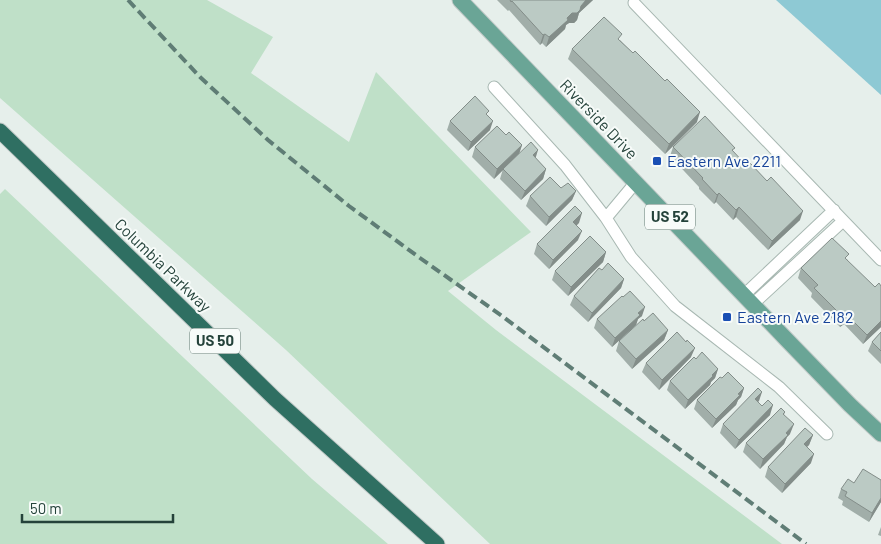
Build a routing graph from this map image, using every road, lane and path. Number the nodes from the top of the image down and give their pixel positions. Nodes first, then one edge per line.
1 (460, 0) edge
2 (634, 2) dead end
3 (494, 87) dead end
4 (0, 131) edge
5 (636, 182) junction
6 (834, 210) junction
7 (606, 218) junction
8 (844, 221) junction
9 (881, 260) edge
10 (749, 300) junction
11 (827, 434) dead end
12 (881, 434) edge
13 (437, 544) edge

1 - 5 main road, Riverside Drive / US 52
2 - 6 lane
3 - 7 lane
4 - 13 highway, Columbia Parkway / US 50
5 - 7 lane
5 - 10 main road, Riverside Drive / US 52
6 - 8 lane
6 - 10 lane
7 - 11 lane
8 - 9 lane
8 - 10 lane
10 - 12 main road, Riverside Drive / US 52

